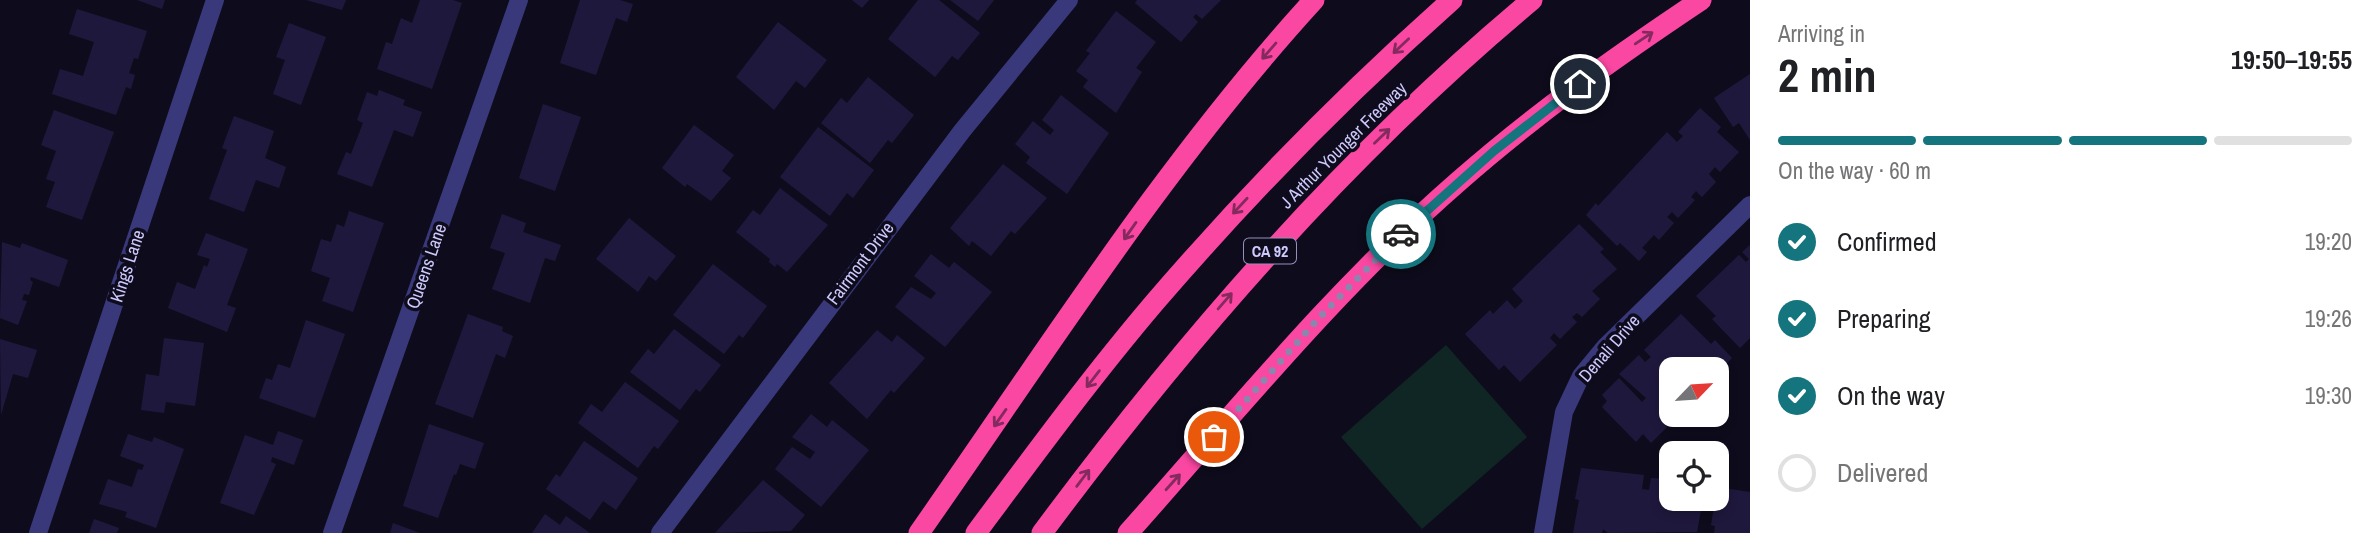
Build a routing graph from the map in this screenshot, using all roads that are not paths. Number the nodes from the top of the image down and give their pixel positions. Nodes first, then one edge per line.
1 (215, 0) edge
2 (519, 0) edge
3 (1069, 0) edge
4 (1314, 0) edge
5 (1452, 0) edge
6 (1532, 0) edge
7 (1701, 0) edge
8 (1750, 205) edge
9 (38, 533) edge
10 (332, 533) edge
11 (660, 533) edge
12 (919, 533) edge
13 (976, 533) edge
14 (1042, 533) edge
15 (1128, 533) edge
16 (1543, 533) edge

1 - 9 street, Kings Lane
2 - 10 street, Queens Lane
3 - 11 street, Fairmont Drive
4 -> 12 highway
5 -> 13 highway, J Arthur Younger Freeway / CA 92
14 -> 6 highway, J Arthur Younger Freeway / CA 92
15 -> 7 highway
8 - 16 street, Denali Drive

